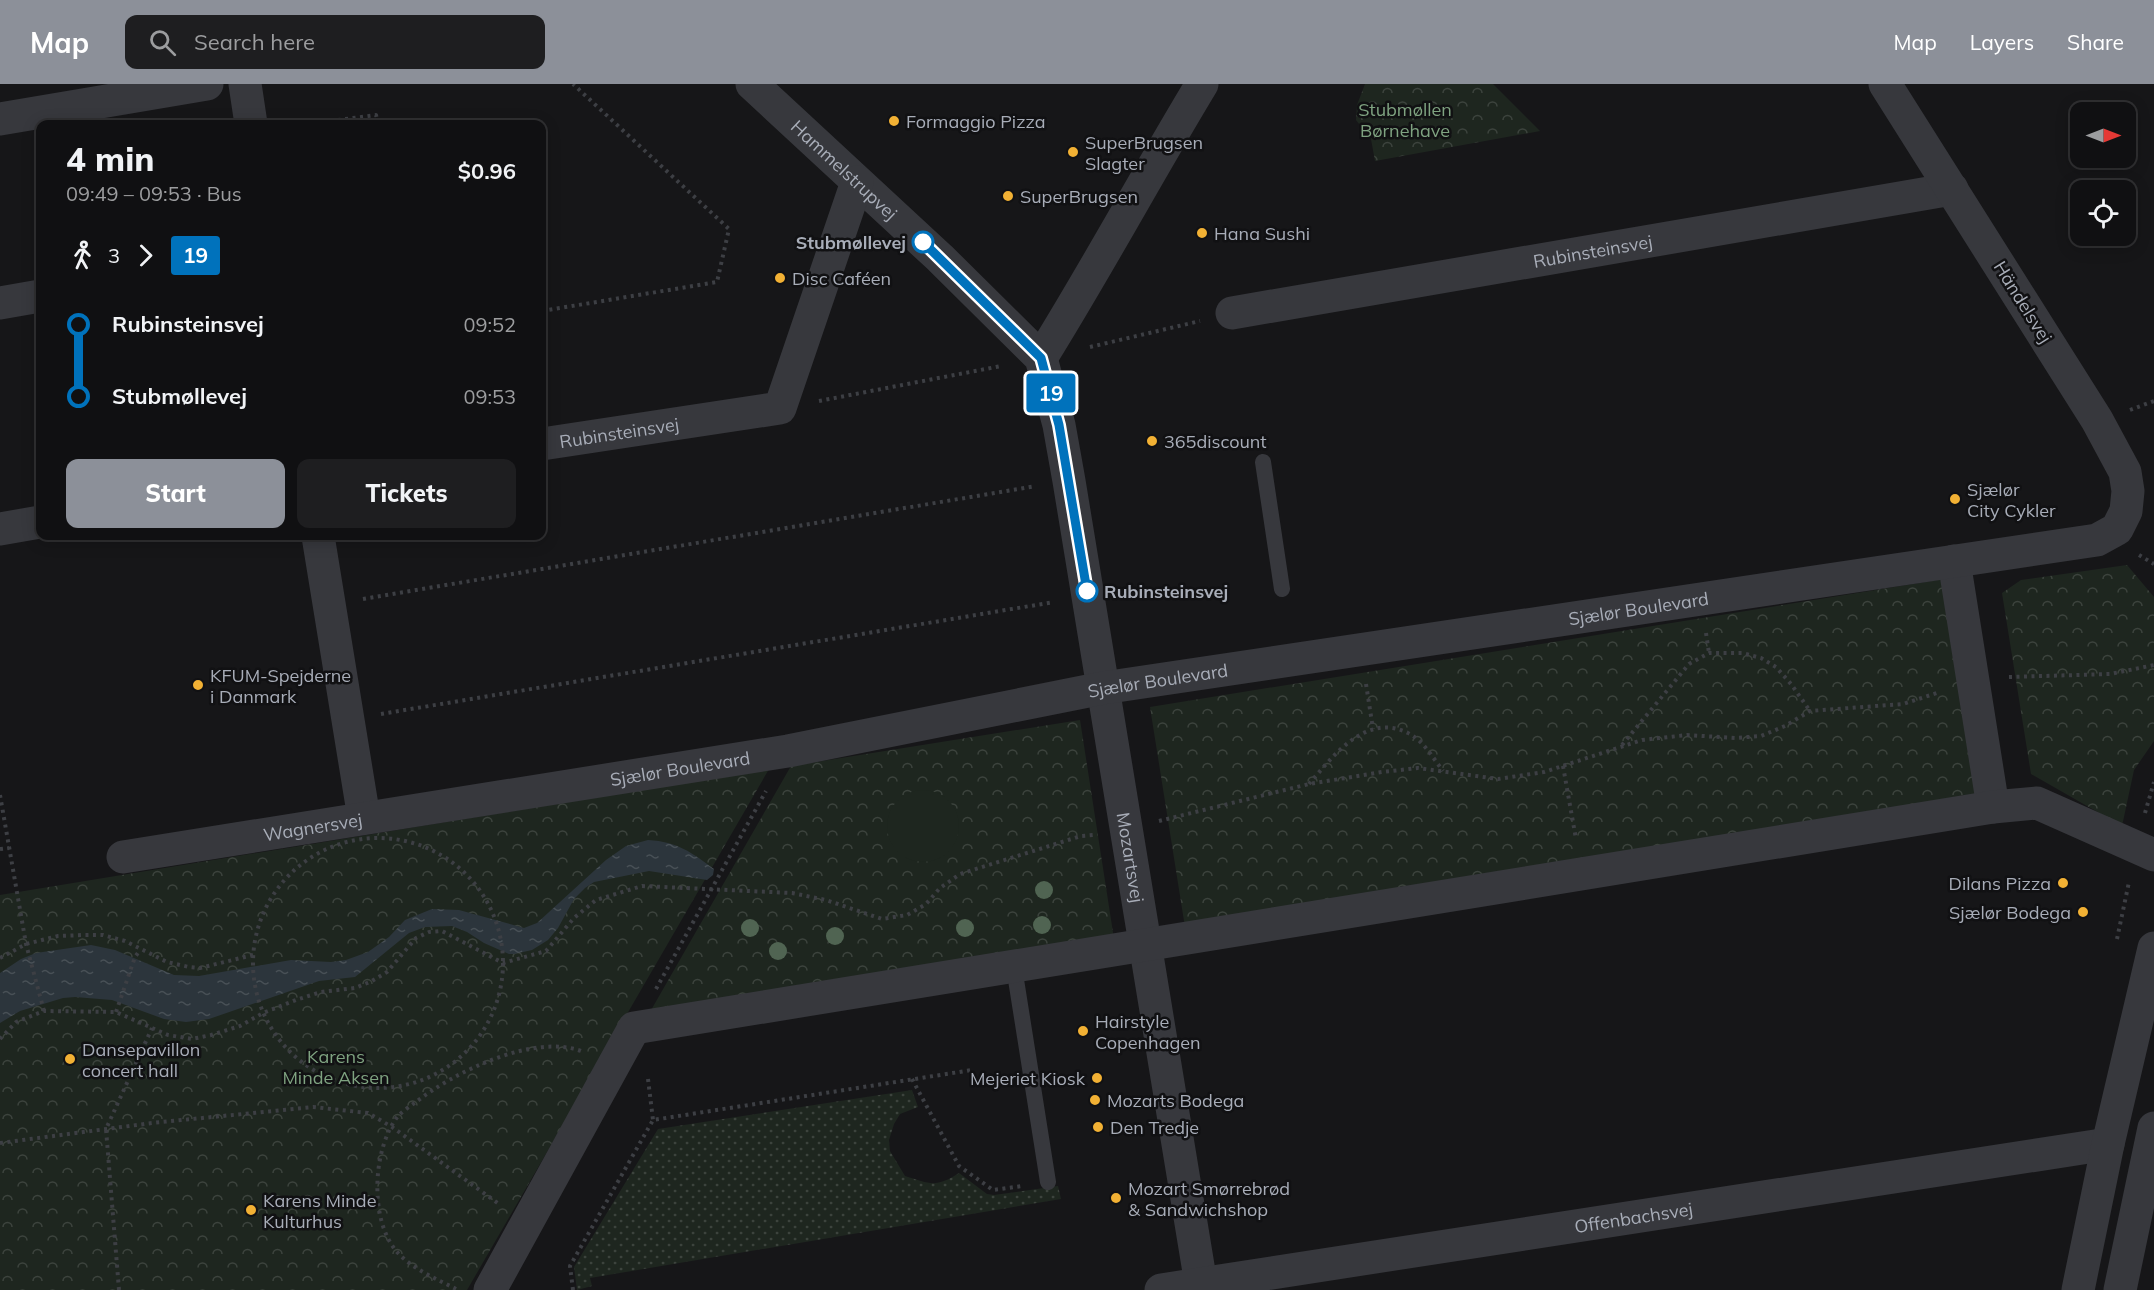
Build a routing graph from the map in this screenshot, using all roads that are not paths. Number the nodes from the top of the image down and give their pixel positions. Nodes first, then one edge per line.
1 (207, 84) edge
2 (244, 84) edge
3 (752, 84) edge
4 (1202, 84) edge
5 (1885, 84) edge
6 (0, 119) edge
7 (250, 120) edge
8 (857, 182) junction
9 (1952, 189) junction
10 (36, 297) edge
11 (0, 303) edge
12 (1232, 313) road end
13 (1041, 358) junction
14 (546, 443) edge
15 (1263, 462) dead end
16 (36, 523) edge
17 (2117, 528) joint
18 (0, 529) edge
19 (319, 540) edge
20 (1954, 561) junction
21 (1282, 589) dead end
22 (1103, 688) junction
23 (1993, 807) junction
24 (364, 818) junction
25 (2154, 855) edge
26 (123, 857) dead end
27 (1146, 946) junction
28 (2154, 948) edge
29 (1014, 967) junction
30 (2154, 1128) edge
31 (2108, 1144) junction
32 (1048, 1182) road end
33 (1202, 1287) edge
34 (490, 1290) edge
35 (1161, 1290) edge
36 (2078, 1290) edge
37 (2120, 1290) edge

1 - 6 street
2 - 7 street
3 - 8 street, Hammelstrupvej
4 - 13 street
5 - 9 street, Händelsvej
8 - 13 street, Hammelstrupvej
8 - 14 street, Rubinsteinsvej
9 - 12 street, Rubinsteinsvej
9 - 17 street, Händelsvej
10 - 11 street
13 - 22 street, Mozartsvej
15 - 21 lane
16 - 18 street
17 - 20 street, Sjælør Boulevard
19 - 24 street, Wagnersvej
20 - 22 street, Sjælør Boulevard
20 - 23 street
22 - 24 street, Sjælør Boulevard
22 - 27 street, Mozartsvej
23 - 25 street
23 - 27 street
24 - 26 street, Wagnersvej
27 - 29 street
27 - 33 street, Mozartsvej
28 - 31 street
29 - 32 lane
29 - 34 street
30 - 37 street
31 - 33 street, Offenbachsvej
31 - 36 street
33 - 35 street, Offenbachsvej

